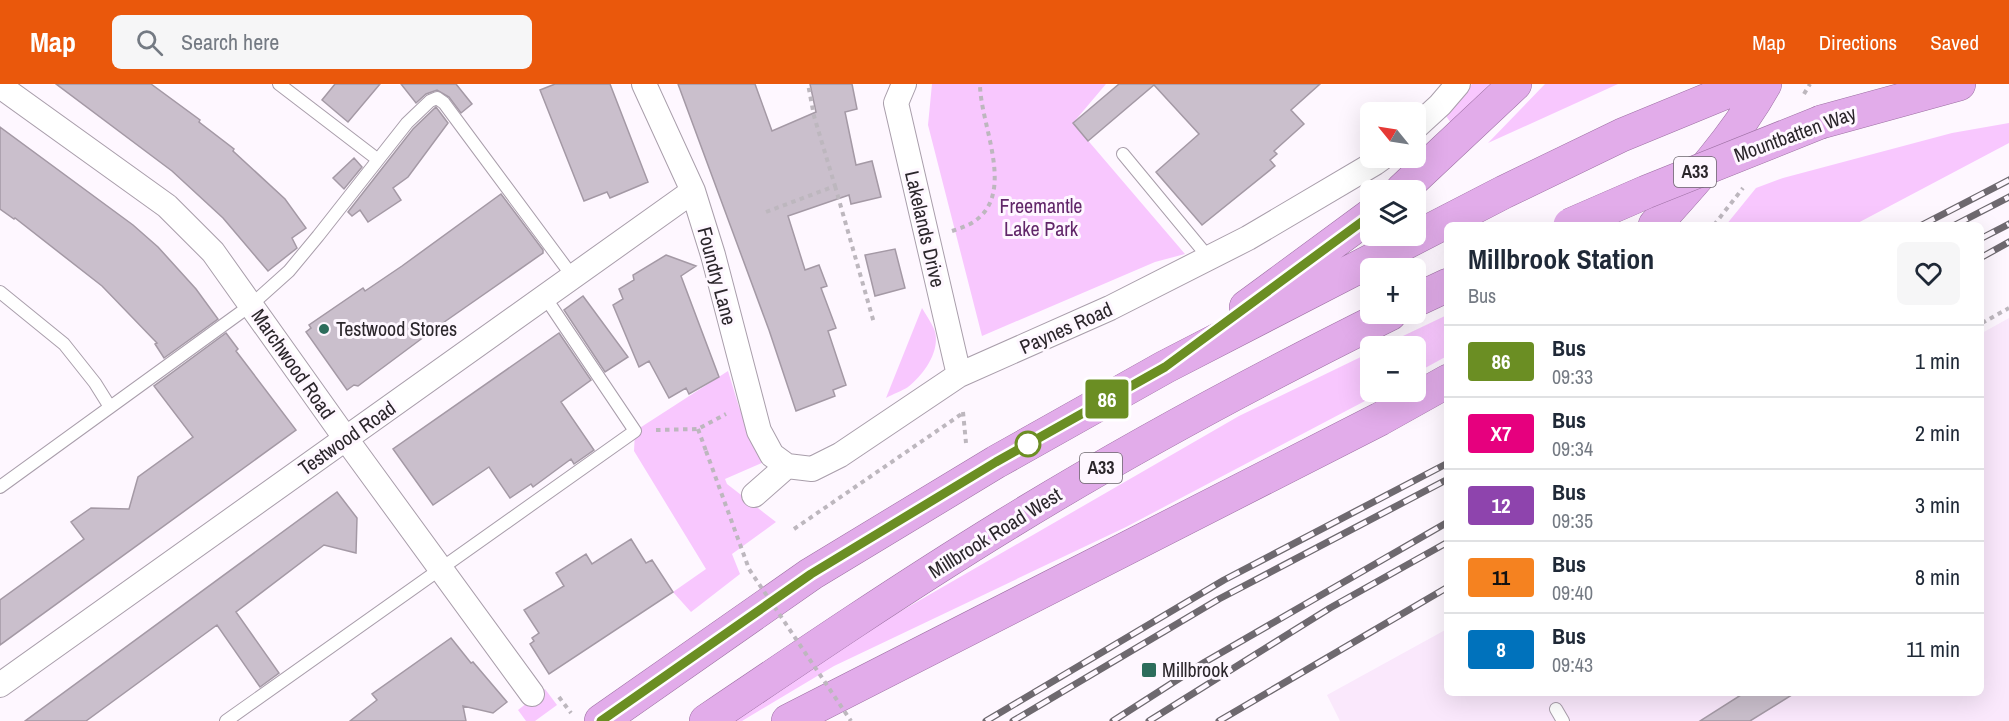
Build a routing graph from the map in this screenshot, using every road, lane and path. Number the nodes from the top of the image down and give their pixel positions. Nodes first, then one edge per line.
1 (279, 84) edge
2 (644, 84) edge
3 (808, 84) edge
4 (904, 84) edge
5 (980, 84) edge
6 (1458, 84) edge
7 (1515, 84) edge
8 (1746, 84) edge
9 (1765, 84) edge
10 (1959, 84) edge
11 (0, 86) edge
12 (1426, 118) edge
13 (1123, 154) dead end
14 (377, 159) junction
15 (1367, 168) edge
16 (1413, 180) edge
17 (835, 186) junction
18 (693, 191) junction
19 (766, 212) dead end
20 (1446, 222) edge
21 (1577, 222) edge
22 (1658, 222) edge
23 (1360, 223) edge
24 (1444, 223) edge
25 (928, 241) junction
26 (1209, 258) junction
27 (573, 277) junction
28 (1444, 287) edge
29 (0, 292) edge
30 (1426, 295) edge
31 (545, 297) junction
32 (251, 305) junction
33 (2009, 308) edge
34 (1984, 322) edge
35 (874, 323) dead end
36 (1370, 324) edge
37 (1165, 367) junction
38 (959, 375) junction
39 (1444, 383) edge
40 (751, 402) junction
41 (110, 407) junction
42 (963, 413) junction
43 (698, 429) junction
44 (635, 431) junction
45 (346, 439) junction
46 (787, 466) junction
47 (969, 477) junction
48 (0, 487) edge
49 (754, 495) dead end
50 (794, 529) dead end
51 (441, 567) junction
52 (0, 685) edge
53 (543, 692) joint
54 (1556, 709) dead end
55 (226, 721) edge
56 (577, 721) edge
57 (601, 721) edge
58 (706, 721) edge
59 (788, 721) edge
60 (851, 721) edge
61 (1563, 721) edge

1 - 14 lane
2 - 18 street, Foundry Lane
3 - 17 path
4 - 25 street, Lakelands Drive
5 - 25 path
6 - 12 street
7 - 16 highway
8 - 20 highway
9 - 22 highway
10 - 21 highway, Mountbatten Way / A33, bridge
11 - 32 street, Marchwood Road
13 - 26 lane
14 - 27 lane
14 - 32 lane
15 - 26 street, Paynes Road
17 - 19 path
17 - 35 path
18 - 27 street, Testwood Road
18 - 40 street, Foundry Lane
23 - 37 highway
24 - 37 highway
25 - 38 street, Lakelands Drive
26 - 38 street, Paynes Road
27 - 31 street, Testwood Road
28 - 30 highway
29 - 41 lane
31 - 44 lane
31 - 45 street, Testwood Road
32 - 41 lane
32 - 45 street, Marchwood Road
33 - 34 path
36 - 58 highway, Millbrook Road West / A33
37 - 47 highway
38 - 42 path
38 - 46 street, Paynes Road
39 - 59 highway
40 - 43 path
40 - 46 street, Foundry Lane
41 - 48 lane
42 - 47 path
42 - 50 path
43 - 44 path
43 - 60 path, bridge
44 - 51 lane
45 - 51 street, Marchwood Road
45 - 52 street, Testwood Road
46 - 49 street
47 - 57 highway
51 - 53 street, Marchwood Road
51 - 55 lane
53 - 56 path
54 - 61 lane

